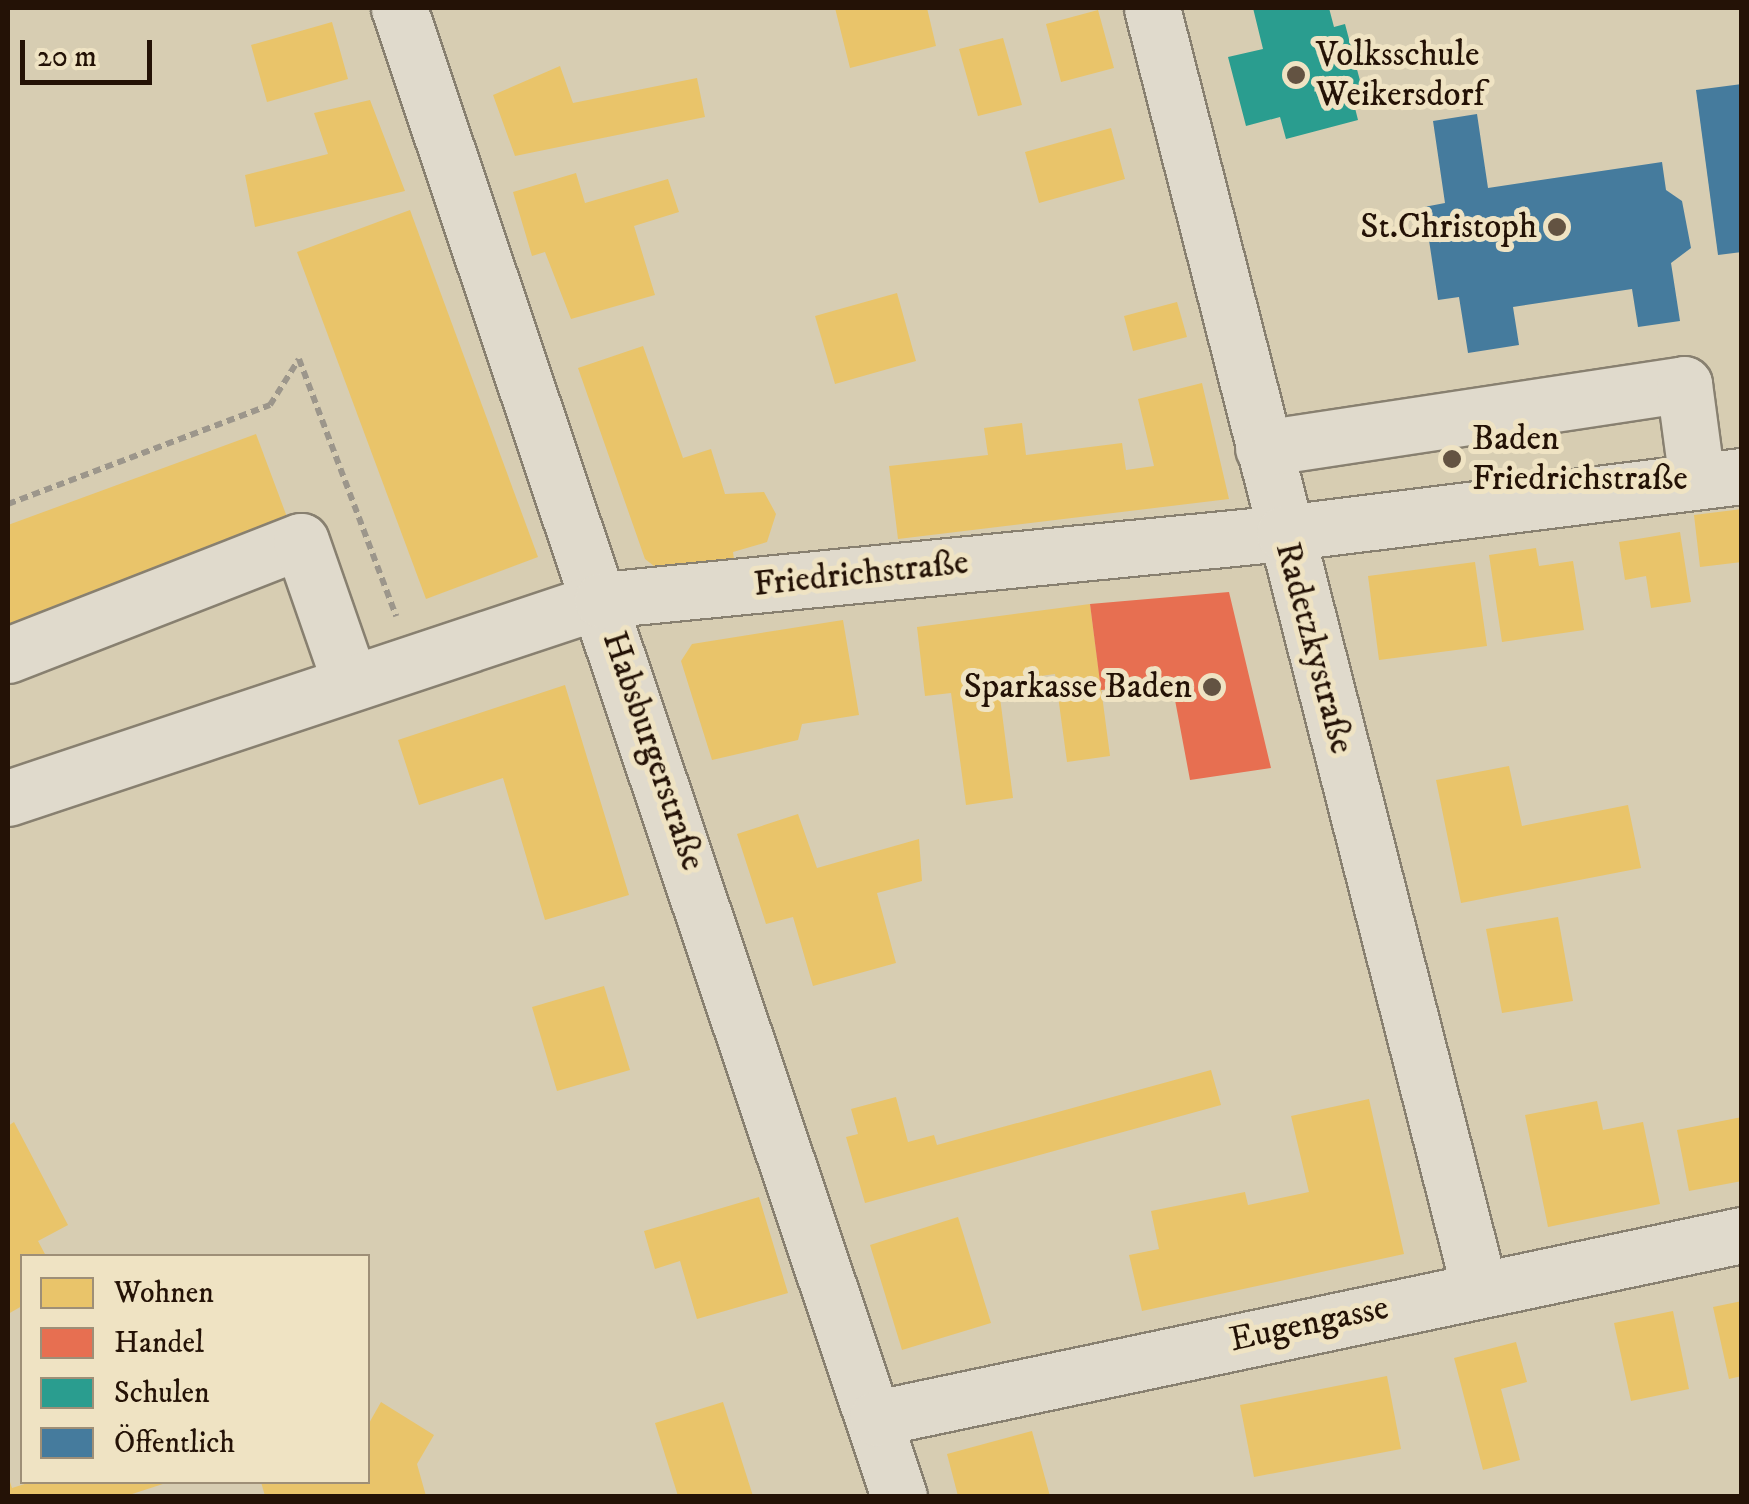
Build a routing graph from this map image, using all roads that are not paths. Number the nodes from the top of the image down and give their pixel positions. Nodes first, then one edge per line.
1 (399, 8) edge
2 (1152, 8) edge
3 (1263, 448) junction
4 (1719, 478) edge
5 (1284, 533) junction
6 (602, 600) junction
7 (8, 654) edge
8 (350, 682) junction
9 (8, 798) edge
10 (1742, 1235) edge
11 (1480, 1287) junction
12 (877, 1418) junction
13 (900, 1496) edge

1 - 6 street, Habsburgerstraße
2 - 3 street, Radetzkystraße
3 - 4 street
3 - 5 street, Radetzkystraße
4 - 5 street, Friedrichstraße
5 - 6 street, Friedrichstraße
5 - 11 street, Radetzkystraße
6 - 8 street, Friedrichstraße
6 - 12 street, Habsburgerstraße
7 - 8 street
8 - 9 street, Friedrichstraße
10 - 11 street, Eugengasse
11 - 12 street, Eugengasse
12 - 13 street, Habsburgerstraße

